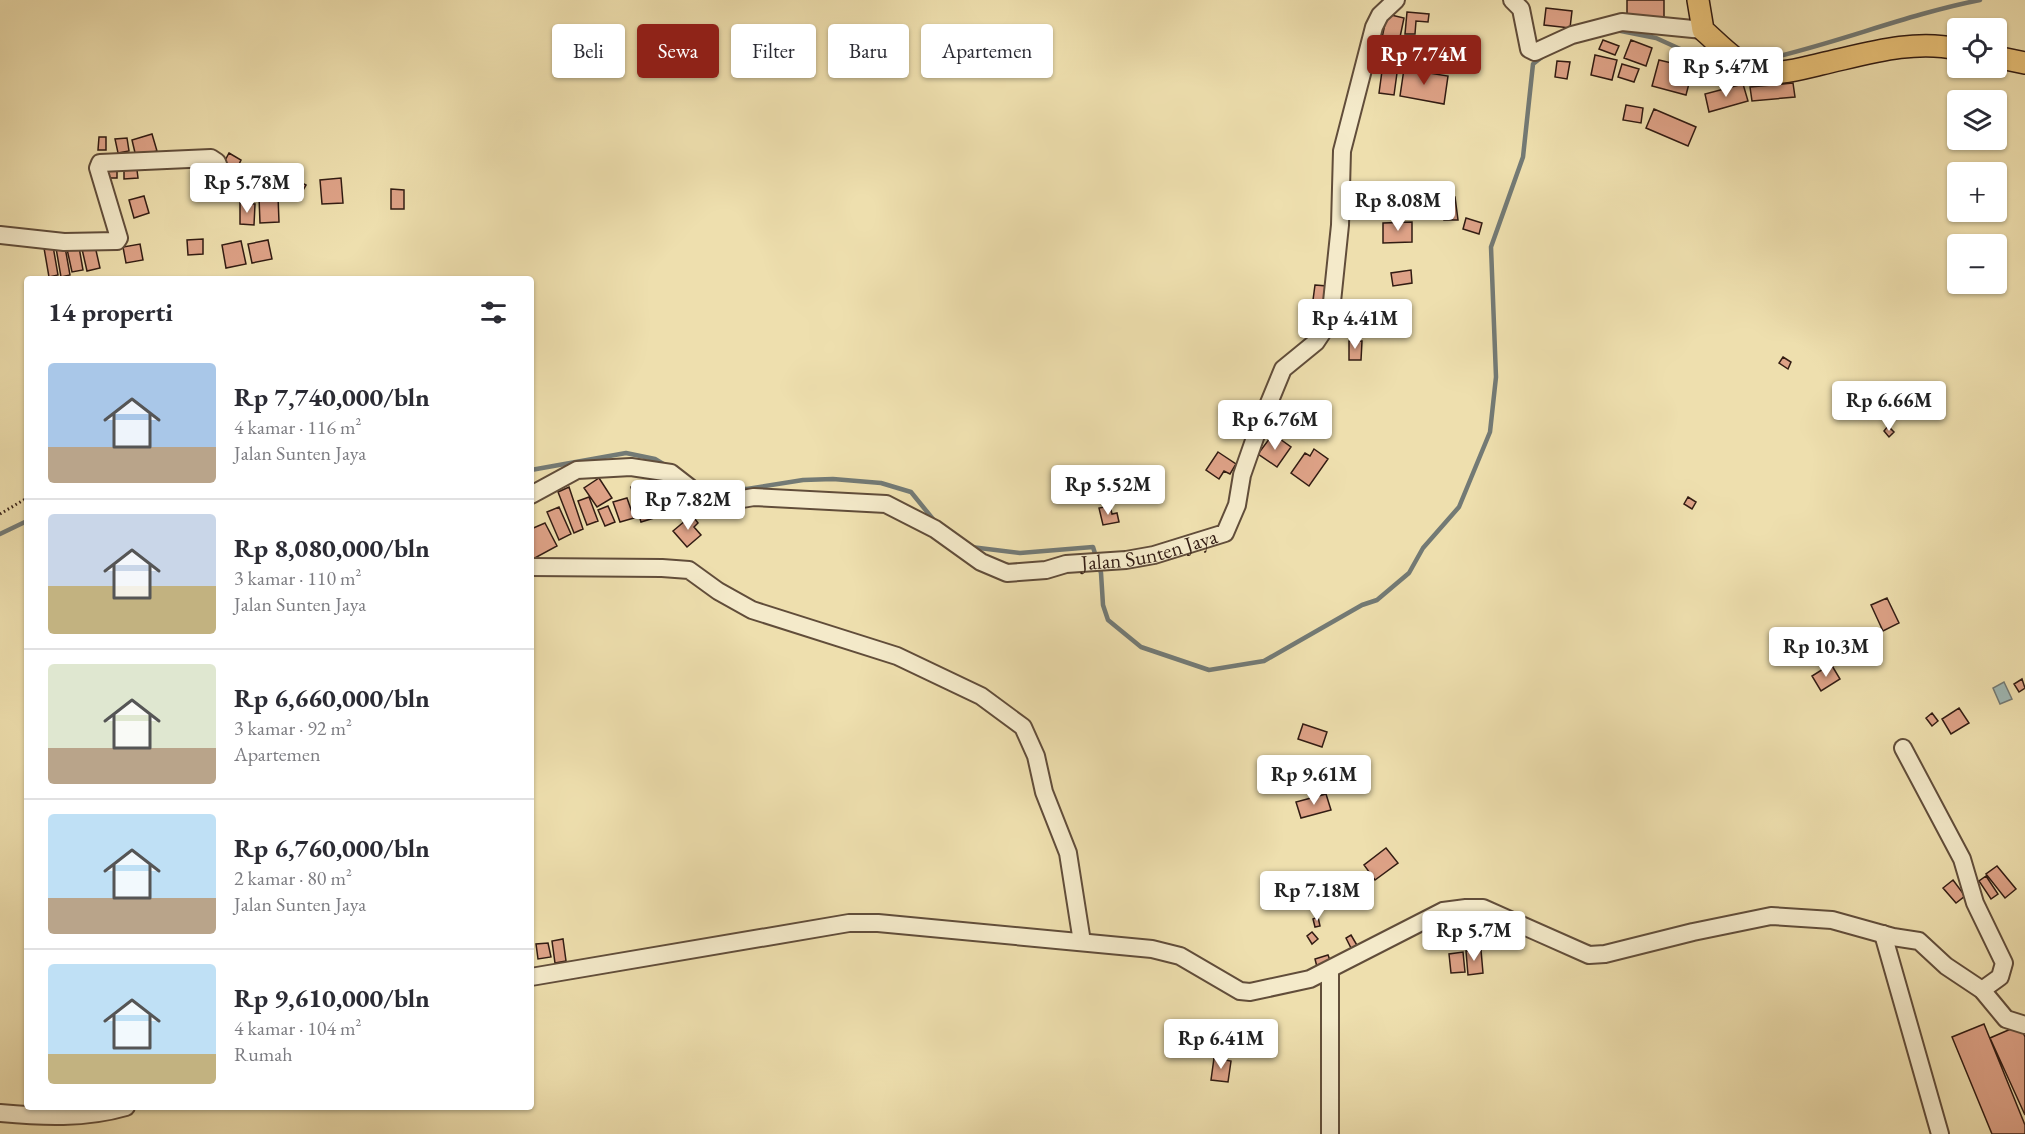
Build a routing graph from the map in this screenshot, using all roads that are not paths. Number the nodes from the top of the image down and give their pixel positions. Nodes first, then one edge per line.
1 (1396, 0) edge
2 (1512, 0) edge
3 (1698, 0) edge
4 (1702, 30) junction
5 (1947, 47) edge
6 (2007, 59) edge
7 (2025, 63) edge
8 (224, 180) dead end
9 (0, 236) edge
10 (534, 493) edge
11 (534, 567) edge
12 (1903, 748) dead end
13 (1883, 934) junction
14 (1082, 942) junction
15 (1330, 970) junction
16 (534, 976) edge
17 (1982, 990) junction
18 (2025, 1025) edge
19 (116, 1110) edge
20 (0, 1113) edge
21 (1330, 1134) edge
22 (1940, 1134) edge

1 - 10 street, Jalan Sunten Jaya
2 - 4 street
3 - 4 main road
4 - 5 main road
6 - 7 main road
8 - 9 street
11 - 14 street
12 - 17 street
13 - 15 street
13 - 17 street
13 - 22 street
14 - 15 street
14 - 16 street
15 - 21 street
17 - 18 street
19 - 20 street

